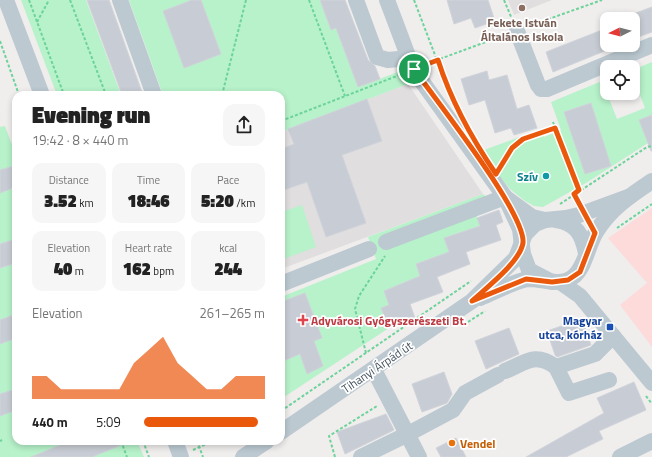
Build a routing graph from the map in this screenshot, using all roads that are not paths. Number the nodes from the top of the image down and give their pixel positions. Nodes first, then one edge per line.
1 (6, 0) edge
2 (120, 0) edge
3 (356, 0) edge
4 (387, 0) edge
5 (516, 31) road end
6 (652, 45) edge
7 (411, 64) junction
8 (40, 91) edge
9 (153, 91) edge
10 (652, 181) edge
11 (505, 197) junction
12 (628, 197) junction
13 (552, 216) junction
14 (391, 240) road end
15 (523, 242) junction
16 (369, 249) dead end
17 (586, 253) junction
18 (580, 272) junction
19 (285, 282) edge
20 (556, 282) junction
21 (472, 301) junction
22 (601, 320) junction
23 (613, 336) junction
24 (556, 367) junction
25 (374, 370) junction
26 (609, 380) dead end
27 (652, 383) edge
28 (285, 429) edge
29 (406, 435) junction
30 (652, 441) edge
31 (176, 445) edge
32 (261, 445) edge
33 (181, 457) edge
34 (243, 457) edge
35 (361, 457) edge
36 (419, 457) edge
37 (620, 457) edge

1 - 8 street
2 - 9 street
3 - 7 street
4 - 7 street
5 - 6 street
7 - 11 street
10 - 12 street, Tihanyi Árpád út
11 - 13 street
11 - 14 street
11 - 15 street
12 - 13 street, Tihanyi Árpád út
12 - 17 street, Tihanyi Árpád út
13 - 15 street, Tihanyi Árpád út
13 - 17 street
15 - 20 street
15 - 21 street, Tihanyi Árpád út
16 - 19 street
17 - 18 street, Tihanyi Árpád út
18 - 20 street
18 - 22 street
20 - 21 street, Tihanyi Árpád út
20 - 22 street
21 - 25 street, Tihanyi Árpád út
22 - 23 street
23 - 24 street
23 - 27 street
24 - 26 street
24 - 29 street
25 - 28 street, Tihanyi Árpád út
25 - 29 street
29 - 35 street
29 - 36 street
30 - 37 street
31 - 33 street
32 - 34 street

